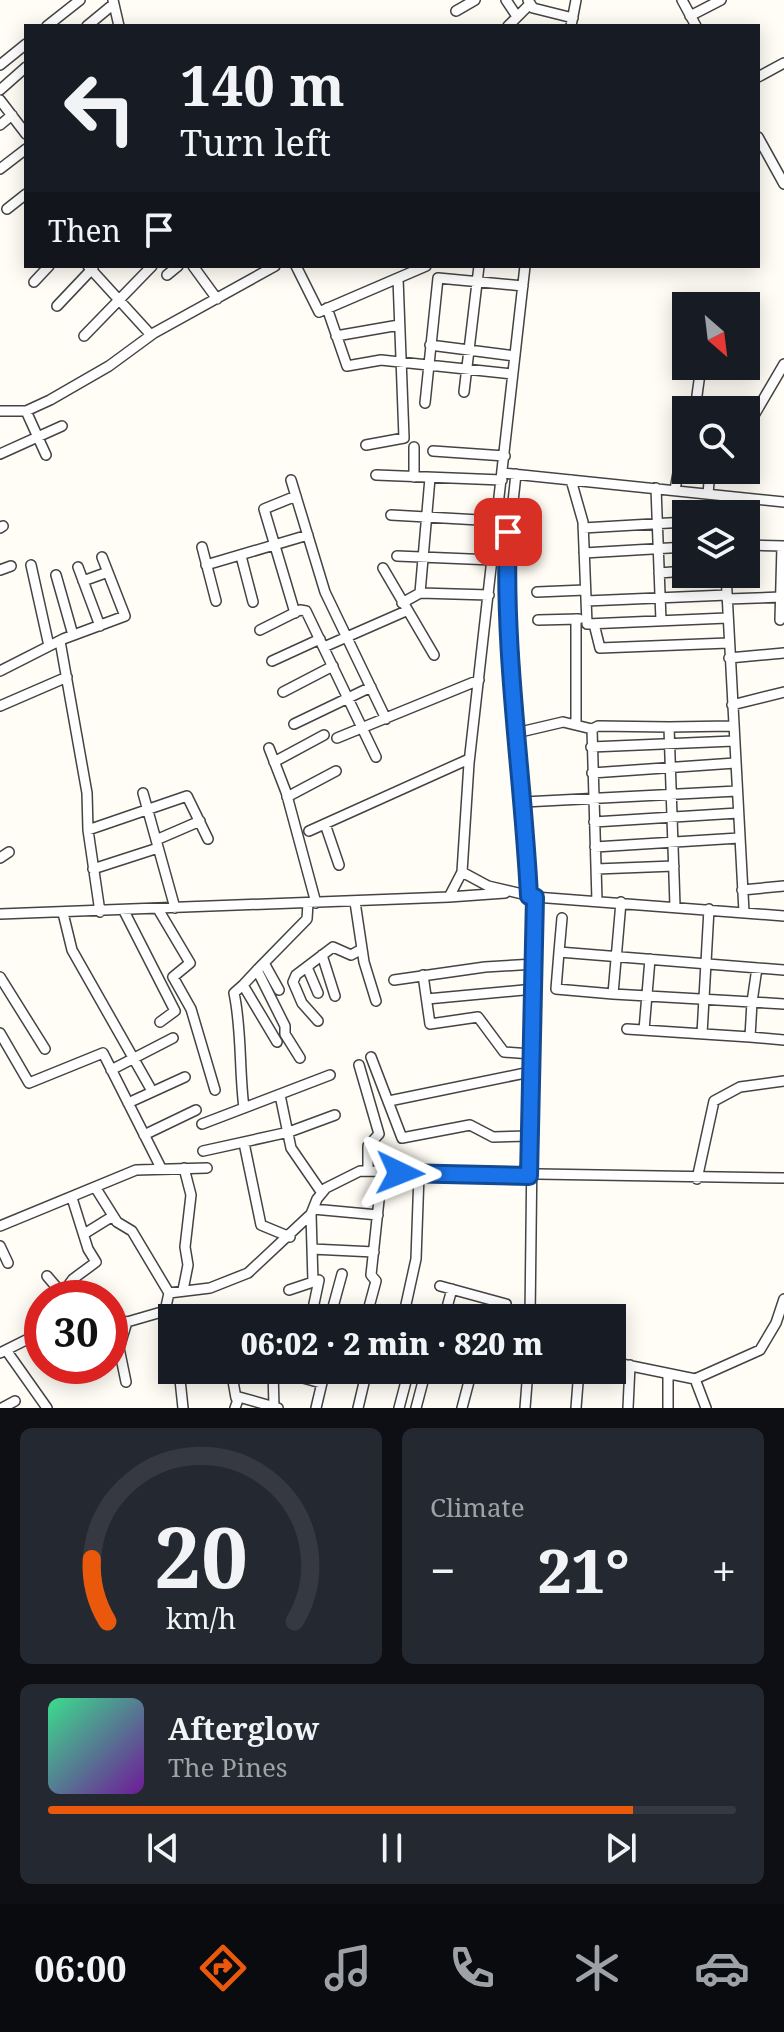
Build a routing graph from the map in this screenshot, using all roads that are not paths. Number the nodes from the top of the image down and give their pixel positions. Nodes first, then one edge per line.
1 (80, 0) edge
2 (475, 0) edge
3 (506, 0) edge
4 (576, 0) edge
5 (682, 0) edge
6 (721, 0) edge
7 (529, 2) edge
8 (112, 4) edge
9 (456, 11) dead end
10 (516, 15) junction
11 (693, 21) edge
12 (572, 22) edge
13 (50, 24) edge
14 (89, 24) edge
15 (118, 24) edge
16 (509, 24) edge
17 (24, 46) edge
18 (784, 63) edge
19 (0, 65) edge
20 (24, 69) edge
21 (760, 76) edge
22 (0, 90) edge
23 (0, 100) edge
24 (12, 115) junction
25 (0, 125) edge
26 (24, 128) edge
27 (760, 144) edge
28 (24, 151) edge
29 (0, 169) edge
30 (784, 184) edge
31 (24, 196) edge
32 (7, 209) dead end
33 (47, 268) edge
34 (90, 268) edge
35 (92, 268) edge
36 (150, 268) edge
37 (176, 268) edge
38 (194, 268) edge
39 (297, 268) edge
40 (421, 268) edge
41 (479, 268) edge
42 (525, 268) edge
43 (261, 270) edge
44 (167, 275) dead end
45 (398, 278) junction
46 (34, 282) dead end
47 (478, 282) junction
48 (523, 286) junction
49 (217, 299) junction
50 (119, 300) junction
51 (57, 306) dead end
52 (327, 308) junction
53 (399, 325) junction
54 (151, 335) junction
55 (84, 336) dead end
56 (336, 336) junction
57 (430, 345) junction
58 (469, 350) junction
59 (515, 356) junction
60 (399, 362) junction
61 (784, 364) edge
62 (428, 366) junction
63 (467, 369) junction
64 (512, 374) junction
65 (464, 392) dead end
66 (425, 403) dead end
67 (760, 405) edge
68 (0, 411) edge
69 (26, 411) junction
70 (62, 426) dead end
71 (38, 437) junction
72 (366, 445) dead end
73 (414, 447) dead end
74 (433, 451) dead end
75 (0, 454) edge
76 (46, 455) dead end
77 (505, 456) junction
78 (516, 474) junction
79 (376, 475) dead end
80 (503, 476) junction
81 (414, 477) junction
82 (430, 478) junction
83 (291, 480) dead end
84 (571, 480) junction
85 (676, 484) edge
86 (709, 484) edge
87 (656, 488) junction
88 (675, 490) junction
89 (708, 494) junction
90 (296, 496) junction
91 (724, 496) junction
92 (724, 500) edge
93 (784, 502) edge
94 (391, 515) dead end
95 (427, 517) junction
96 (497, 521) junction
97 (672, 522) edge
98 (657, 523) junction
99 (583, 528) junction
100 (308, 535) junction
101 (760, 545) edge
102 (783, 546) edge
103 (202, 547) dead end
104 (275, 547) junction
105 (658, 548) junction
106 (672, 548) edge
107 (584, 553) junction
108 (241, 556) junction
109 (397, 556) dead end
110 (102, 557) dead end
111 (423, 557) junction
112 (493, 560) junction
113 (31, 565) dead end
114 (206, 565) junction
115 (11, 566) dead end
116 (78, 567) dead end
117 (383, 568) dead end
118 (0, 570) edge
119 (108, 572) junction
120 (672, 572) edge
121 (659, 573) junction
122 (56, 575) dead end
123 (83, 581) junction
124 (727, 588) edge
125 (537, 592) dead end
126 (420, 593) junction
127 (489, 595) junction
128 (586, 596) junction
129 (660, 597) junction
130 (727, 597) junction
131 (781, 597) junction
132 (216, 601) dead end
133 (253, 602) dead end
134 (404, 607) junction
135 (295, 613) junction
136 (727, 618) junction
137 (538, 620) dead end
138 (780, 620) dead end
139 (586, 621) junction
140 (661, 621) junction
141 (100, 626) junction
142 (260, 630) dead end
143 (73, 635) junction
144 (345, 636) junction
145 (60, 641) junction
146 (322, 643) junction
147 (728, 643) junction
148 (49, 646) junction
149 (784, 653) edge
150 (434, 655) dead end
151 (729, 658) junction
152 (272, 661) dead end
153 (333, 666) junction
154 (0, 671) edge
155 (67, 677) junction
156 (479, 680) junction
157 (371, 687) junction
158 (283, 692) dead end
159 (784, 692) edge
160 (349, 698) junction
161 (732, 705) junction
162 (0, 706) edge
163 (386, 719) junction
164 (294, 724) dead end
165 (576, 724) junction
166 (731, 726) junction
167 (669, 727) junction
168 (363, 728) junction
169 (592, 729) junction
170 (516, 733) junction
171 (324, 735) dead end
172 (337, 738) dead end
173 (734, 741) junction
174 (670, 743) junction
175 (591, 747) junction
176 (269, 748) dead end
177 (376, 757) dead end
178 (469, 759) junction
179 (274, 762) junction
180 (735, 763) junction
181 (671, 768) junction
182 (336, 771) dead end
183 (592, 773) junction
184 (737, 791) junction
185 (143, 793) dead end
186 (672, 795) junction
187 (287, 797) junction
188 (593, 799) junction
189 (524, 802) junction
190 (147, 810) junction
191 (738, 813) junction
192 (672, 817) junction
193 (200, 821) junction
194 (594, 822) junction
195 (325, 824) junction
196 (88, 830) junction
197 (309, 831) dead end
198 (739, 838) junction
199 (208, 839) dead end
200 (673, 842) junction
201 (157, 844) junction
202 (595, 847) junction
203 (339, 865) dead end
204 (674, 866) junction
205 (93, 869) junction
206 (596, 869) junction
207 (462, 872) junction
208 (784, 886) edge
209 (742, 890) junction
210 (512, 893) junction
211 (449, 897) junction
212 (532, 897) junction
213 (597, 901) junction
214 (355, 902) junction
215 (621, 902) junction
216 (312, 903) junction
217 (675, 906) junction
218 (175, 908) junction
219 (158, 909) junction
220 (709, 909) junction
221 (124, 911) junction
222 (100, 912) junction
223 (744, 912) junction
224 (63, 913) junction
225 (0, 914) edge
226 (784, 916) edge
227 (562, 918) dead end
228 (362, 949) junction
229 (559, 952) junction
230 (322, 955) junction
231 (616, 956) junction
232 (650, 959) junction
233 (535, 964) junction
234 (706, 964) junction
235 (260, 967) junction
236 (307, 967) junction
237 (757, 968) junction
238 (784, 970) edge
239 (423, 975) junction
240 (0, 977) edge
241 (394, 980) dead end
242 (243, 985) junction
243 (534, 989) junction
244 (279, 990) dead end
245 (318, 993) dead end
246 (613, 994) junction
247 (335, 996) dead end
248 (647, 996) junction
249 (427, 999) junction
250 (704, 999) junction
251 (376, 1001) dead end
252 (752, 1002) junction
253 (784, 1004) edge
254 (318, 1021) dead end
255 (160, 1022) dead end
256 (627, 1029) dead end
257 (644, 1030) junction
258 (0, 1033) edge
259 (702, 1034) junction
260 (750, 1037) junction
261 (173, 1038) dead end
262 (784, 1040) edge
263 (277, 1042) dead end
264 (45, 1049) dead end
265 (531, 1054) junction
266 (371, 1057) dead end
267 (134, 1058) junction
268 (300, 1058) dead end
269 (359, 1065) dead end
270 (111, 1070) junction
271 (530, 1072) junction
272 (330, 1075) dead end
273 (185, 1077) dead end
274 (784, 1081) edge
275 (215, 1090) dead end
276 (152, 1091) junction
277 (280, 1095) junction
278 (389, 1101) junction
279 (128, 1103) junction
280 (244, 1108) junction
281 (196, 1110) dead end
282 (335, 1115) dead end
283 (202, 1124) dead end
284 (289, 1132) junction
285 (144, 1135) junction
286 (530, 1136) junction
287 (244, 1143) junction
288 (203, 1151) dead end
289 (161, 1168) junction
290 (184, 1168) junction
291 (207, 1168) dead end
292 (368, 1171) junction
293 (382, 1172) junction
294 (419, 1174) junction
295 (529, 1176) junction
296 (784, 1178) edge
297 (697, 1179) junction
298 (95, 1187) junction
299 (322, 1193) junction
300 (72, 1198) junction
301 (312, 1212) junction
302 (378, 1215) junction
303 (113, 1216) junction
304 (0, 1226) edge
305 (84, 1234) junction
306 (290, 1237) junction
307 (0, 1246) edge
308 (312, 1249) junction
309 (374, 1252) junction
310 (8, 1263) dead end
311 (342, 1274) dead end
312 (47, 1276) dead end
313 (50, 1280) edge
314 (72, 1280) edge
315 (313, 1282) junction
316 (440, 1286) dead end
317 (452, 1289) junction
318 (183, 1290) junction
319 (289, 1290) dead end
320 (169, 1293) junction
321 (784, 1299) edge
322 (314, 1304) edge
323 (334, 1304) edge
324 (370, 1304) edge
325 (406, 1304) edge
326 (448, 1304) edge
327 (506, 1304) edge
328 (530, 1304) edge
329 (128, 1322) edge
330 (24, 1341) edge
331 (3, 1351) edge
332 (626, 1364) edge
333 (630, 1365) junction
334 (668, 1376) junction
335 (695, 1379) junction
336 (180, 1384) edge
337 (274, 1384) edge
338 (321, 1384) edge
339 (364, 1384) edge
340 (405, 1384) edge
341 (422, 1384) edge
342 (469, 1384) edge
343 (527, 1384) edge
344 (578, 1384) edge
345 (15, 1401) dead end
346 (236, 1403) edge
347 (276, 1407) edge
348 (2, 1408) edge
349 (47, 1408) edge
350 (183, 1408) edge
351 (316, 1408) edge
352 (358, 1408) edge
353 (399, 1408) edge
354 (416, 1408) edge
355 (463, 1408) edge
356 (525, 1408) edge
357 (576, 1408) edge
358 (628, 1408) edge
359 (668, 1408) edge
360 (706, 1408) edge

1 - 13 street
2 - 9 street
3 - 10 street
4 - 12 street
5 - 11 street
6 - 11 street
7 - 10 street
7 - 12 street
8 - 14 street
8 - 15 street
10 - 16 street
17 - 19 street
18 - 21 street
20 - 22 street
23 - 24 street
24 - 25 street
24 - 26 street
27 - 30 street
28 - 29 street
31 - 32 street
33 - 46 street
34 - 51 street
35 - 50 street
36 - 50 street
37 - 44 street
38 - 49 street
39 - 52 street
40 - 45 street
41 - 47 street
42 - 48 street
43 - 49 street
45 - 52 street
45 - 53 street
47 - 48 street
47 - 57 street
47 - 58 street
48 - 59 street
49 - 54 street
50 - 54 street
50 - 55 street
52 - 56 street
53 - 56 street
53 - 60 street
54 - 69 street
56 - 60 street
57 - 58 street
57 - 62 street
58 - 59 street
58 - 63 street
59 - 64 street
60 - 62 street
60 - 72 street
61 - 67 street
62 - 63 street
62 - 66 street
63 - 64 street
63 - 65 street
64 - 77 street
68 - 69 street
69 - 71 street
70 - 71 street
71 - 75 street
71 - 76 street
73 - 81 street
74 - 77 street
77 - 80 street
78 - 80 street
78 - 84 street
78 - 170 street
79 - 81 street
80 - 82 street
80 - 96 street
81 - 82 street
82 - 95 street
83 - 90 street
84 - 87 street
84 - 99 street
85 - 88 street
86 - 89 street
87 - 88 street
87 - 98 street
88 - 89 street
89 - 91 street
90 - 100 street
90 - 104 street
91 - 92 street
91 - 93 street
94 - 95 street
95 - 96 street
95 - 111 street
96 - 112 street
97 - 98 street
98 - 99 street
98 - 105 street
99 - 107 street
100 - 104 street
100 - 144 street
101 - 102 street
102 - 131 street
103 - 114 street
104 - 108 street
104 - 135 street
105 - 106 street
105 - 107 street
105 - 121 street
107 - 128 street
108 - 114 street
108 - 133 street
109 - 111 street
110 - 119 street
111 - 112 street
111 - 126 street
112 - 127 street
113 - 148 street
114 - 132 street
115 - 118 street
116 - 123 street
117 - 134 street
119 - 123 street
119 - 141 street
120 - 121 street
121 - 129 street
122 - 143 street
123 - 141 street
124 - 130 street
125 - 128 street
126 - 127 street
126 - 134 street
127 - 156 street
128 - 129 street
128 - 139 street
129 - 130 street
129 - 140 street
130 - 131 street
130 - 136 street
131 - 138 street
134 - 144 street
134 - 150 street
135 - 142 street
135 - 146 street
136 - 140 street
136 - 147 street
137 - 139 street
139 - 140 street
139 - 147 street
139 - 165 street
141 - 143 street
143 - 145 street
144 - 146 street
144 - 157 street
145 - 148 street
145 - 155 street
146 - 152 street
146 - 153 street
147 - 151 street
148 - 154 street
149 - 151 street
151 - 161 street
153 - 158 street
153 - 160 street
155 - 162 street
155 - 196 street
156 - 163 street
156 - 178 street
157 - 160 street
157 - 163 street
159 - 161 street
160 - 164 street
160 - 168 street
161 - 166 street
163 - 168 street
165 - 169 street
165 - 170 street
166 - 167 street
166 - 173 street
167 - 169 street
167 - 174 street
168 - 172 street
168 - 177 street
169 - 175 street
170 - 189 street
171 - 179 street
173 - 174 street
173 - 180 street
174 - 175 street
174 - 181 street
175 - 183 street
176 - 179 street
178 - 195 street
178 - 207 street
179 - 187 street
180 - 181 street
180 - 184 street
181 - 183 street
181 - 186 street
182 - 187 street
183 - 188 street
184 - 186 street
184 - 191 street
185 - 190 street
186 - 188 street
186 - 192 street
187 - 216 street
188 - 189 street
188 - 194 street
189 - 212 street
190 - 193 street
190 - 196 street
190 - 201 street
191 - 192 street
191 - 198 street
192 - 194 street
192 - 200 street
193 - 199 street
193 - 201 street
194 - 202 street
195 - 197 street
195 - 203 street
196 - 205 street
198 - 200 street
198 - 209 street
200 - 202 street
200 - 204 street
201 - 205 street
201 - 218 street
202 - 206 street
204 - 206 street
204 - 217 street
205 - 222 street
206 - 213 street
207 - 210 street
207 - 211 street
208 - 209 street
209 - 223 street
210 - 211 street
210 - 212 street
211 - 214 street
212 - 213 street
212 - 233 street
213 - 215 street
214 - 216 street
214 - 228 street
215 - 217 street
215 - 231 street
216 - 218 street
216 - 235 street
217 - 220 street
218 - 219 street
219 - 221 street
219 - 275 street
220 - 223 street
220 - 234 street
221 - 222 street
221 - 255 street
222 - 224 street
223 - 226 street
224 - 225 street
224 - 267 street
227 - 229 street
228 - 230 street
228 - 251 street
229 - 231 street
229 - 246 street
230 - 236 street
230 - 247 street
231 - 232 street
231 - 246 street
232 - 234 street
232 - 248 street
233 - 239 street
233 - 243 street
234 - 237 street
234 - 250 street
235 - 242 street
235 - 244 street
235 - 268 street
236 - 245 street
236 - 254 street
237 - 238 street
237 - 252 street
239 - 241 street
239 - 249 street
240 - 264 street
242 - 263 street
242 - 280 street
243 - 249 street
243 - 265 street
246 - 248 street
248 - 250 street
248 - 257 street
249 - 265 street
250 - 252 street
250 - 259 street
252 - 253 street
252 - 260 street
256 - 257 street
257 - 259 street
258 - 270 street
259 - 260 street
260 - 262 street
261 - 267 street
265 - 271 street
266 - 278 street
267 - 270 street
267 - 276 street
269 - 292 street
270 - 279 street
271 - 278 street
271 - 286 street
272 - 277 street
273 - 276 street
274 - 297 street
276 - 279 street
277 - 280 street
277 - 284 street
278 - 286 street
279 - 285 street
280 - 283 street
281 - 285 street
282 - 284 street
284 - 287 street
284 - 299 street
285 - 289 street
286 - 295 street
287 - 288 street
287 - 306 street
289 - 290 street
289 - 298 street
290 - 291 street
290 - 318 street
292 - 293 street
292 - 299 street
293 - 294 street
293 - 302 street
294 - 295 street
294 - 325 street
295 - 297 street
295 - 328 street
296 - 297 street
298 - 300 street
298 - 303 street
299 - 301 street
300 - 304 street
300 - 305 street
301 - 302 street
301 - 306 street
301 - 308 street
302 - 309 street
303 - 305 street
303 - 320 street
305 - 314 street
306 - 318 street
307 - 310 street
308 - 309 street
308 - 315 street
309 - 324 street
311 - 323 street
312 - 313 street
315 - 319 street
315 - 322 street
316 - 317 street
317 - 326 street
317 - 327 street
318 - 320 street
320 - 329 street
321 - 335 street
330 - 331 street
331 - 349 street
332 - 333 street
333 - 334 street
333 - 358 street
334 - 335 street
334 - 359 street
335 - 360 street
336 - 350 street
337 - 347 street
338 - 351 street
339 - 352 street
340 - 353 street
341 - 354 street
342 - 355 street
343 - 356 street
344 - 357 street
345 - 348 street
346 - 347 street

